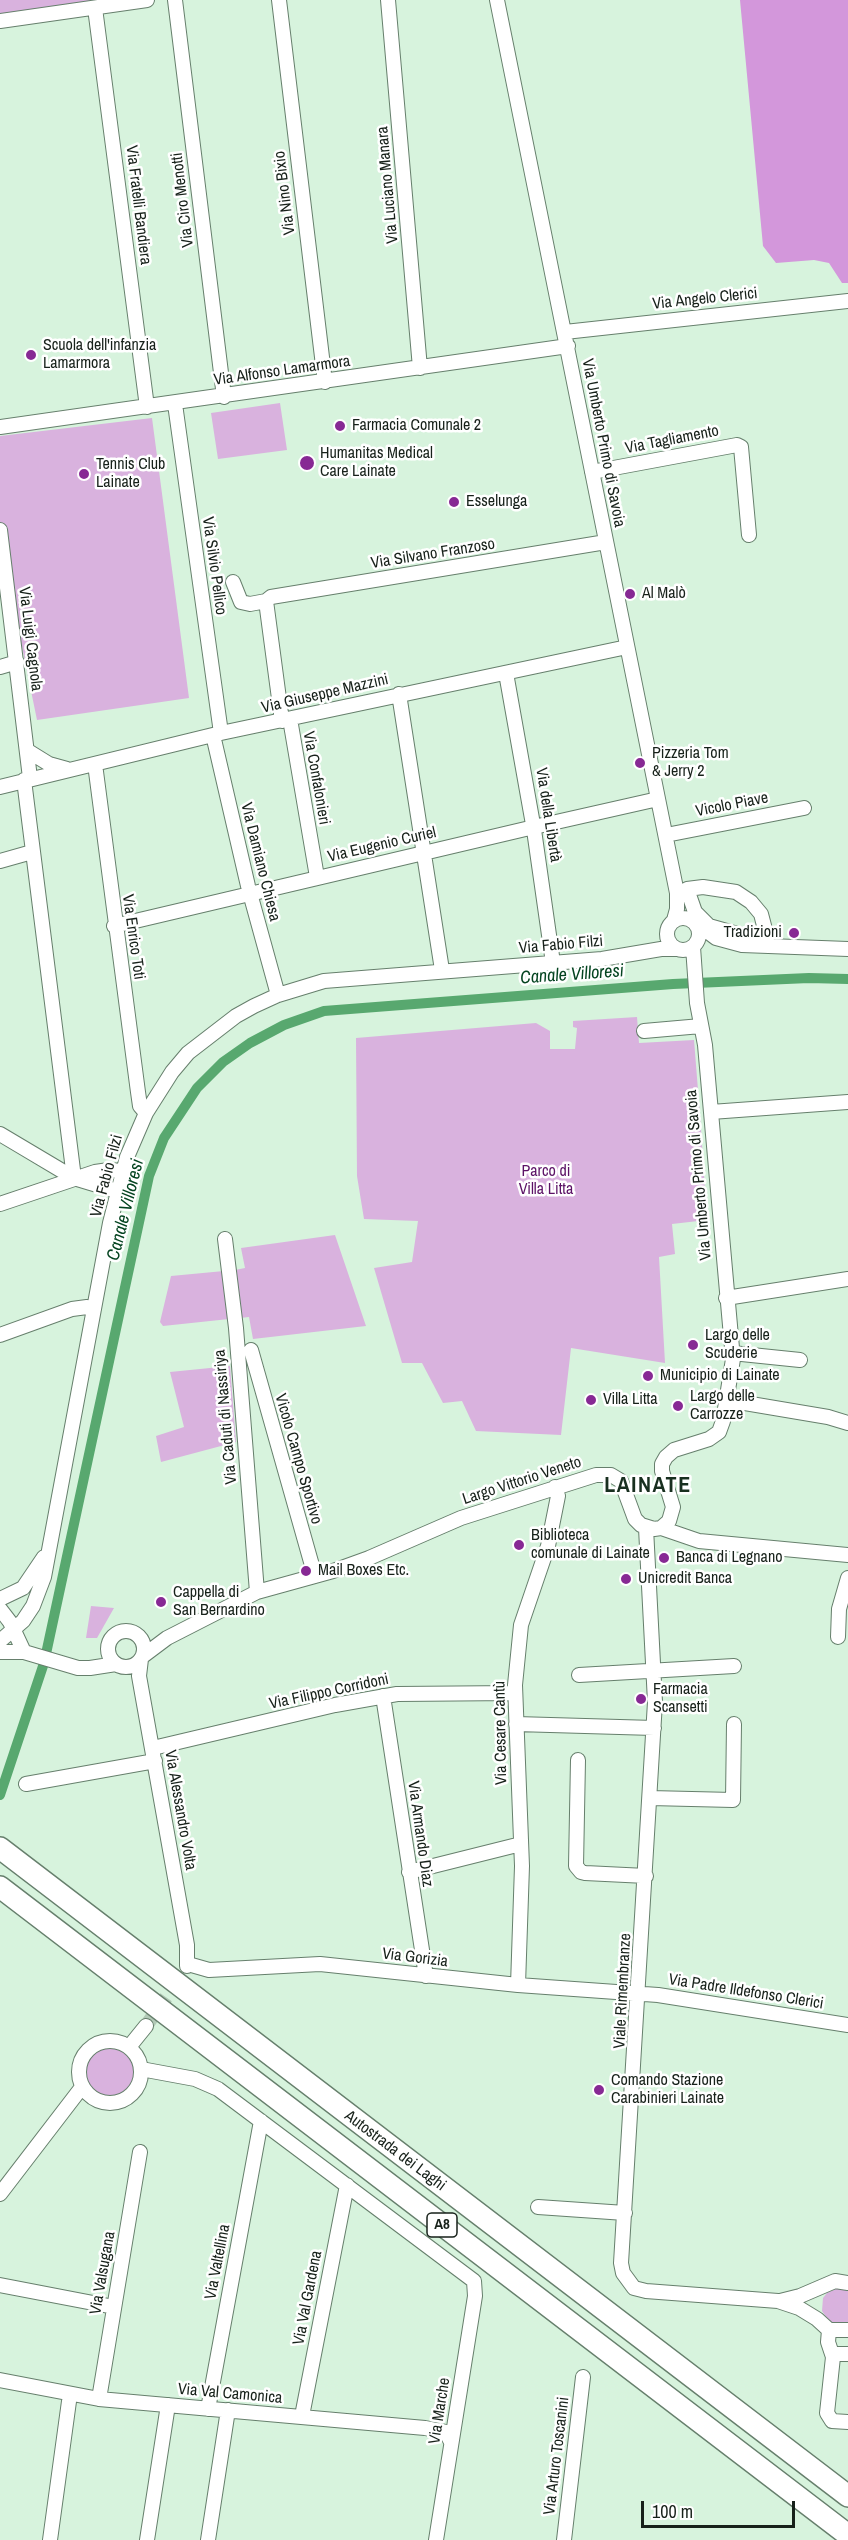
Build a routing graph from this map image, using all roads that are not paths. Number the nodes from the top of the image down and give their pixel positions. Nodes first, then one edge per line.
1 (147, 0) edge
2 (175, 0) edge
3 (279, 0) edge
4 (388, 0) edge
5 (497, 0) edge
6 (95, 8) junction
7 (0, 21) edge
8 (848, 301) edge
9 (565, 332) junction
10 (568, 346) junction
11 (420, 368) junction
12 (324, 382) junction
13 (224, 397) junction
14 (175, 404) junction
15 (147, 407) junction
16 (0, 427) edge
17 (592, 472) junction
18 (0, 535) edge
19 (749, 535) dead end
20 (606, 542) junction
21 (233, 582) dead end
22 (266, 601) junction
23 (627, 647) junction
24 (17, 662) junction
25 (0, 667) edge
26 (506, 673) junction
27 (399, 694) junction
28 (286, 720) junction
29 (217, 734) junction
30 (28, 751) junction
31 (95, 764) junction
32 (68, 770) junction
33 (27, 779) junction
34 (0, 786) edge
35 (658, 799) junction
36 (804, 808) dead end
37 (534, 827) junction
38 (666, 835) junction
39 (32, 852) junction
40 (424, 853) junction
41 (0, 861) edge
42 (317, 878) junction
43 (682, 891) junction
44 (249, 894) junction
45 (674, 920) junction
46 (114, 926) junction
47 (667, 934) junction
48 (695, 938) junction
49 (676, 949) junction
50 (848, 949) edge
51 (651, 951) junction
52 (553, 963) junction
53 (442, 970) junction
54 (278, 995) junction
55 (700, 1026) junction
56 (644, 1031) dead end
57 (848, 1102) edge
58 (711, 1112) junction
59 (146, 1113) junction
60 (0, 1134) edge
61 (123, 1171) junction
62 (74, 1178) junction
63 (117, 1191) junction
64 (0, 1204) edge
65 (225, 1239) dead end
66 (848, 1279) edge
67 (726, 1298) junction
68 (94, 1309) junction
69 (0, 1335) edge
70 (251, 1350) dead end
71 (732, 1353) junction
72 (800, 1360) dead end
73 (727, 1400) junction
74 (848, 1423) edge
75 (555, 1487) junction
76 (654, 1528) junction
77 (48, 1551) junction
78 (848, 1555) edge
79 (315, 1576) junction
80 (848, 1578) edge
81 (258, 1592) junction
82 (0, 1599) edge
83 (0, 1609) edge
84 (13, 1630) junction
85 (140, 1636) junction
86 (838, 1637) dead end
87 (167, 1638) junction
88 (0, 1641) edge
89 (107, 1651) junction
90 (0, 1652) edge
91 (24, 1652) junction
92 (142, 1658) junction
93 (116, 1664) junction
94 (734, 1666) dead end
95 (79, 1667) junction
96 (654, 1671) junction
97 (579, 1675) dead end
98 (515, 1693) junction
99 (383, 1696) junction
100 (516, 1724) junction
101 (734, 1724) dead end
102 (654, 1728) junction
103 (154, 1755) junction
104 (578, 1760) dead end
105 (26, 1784) dead end
106 (650, 1798) junction
107 (521, 1844) junction
108 (0, 1848) edge
109 (409, 1872) junction
110 (646, 1876) junction
111 (0, 1887) edge
112 (188, 1965) joint
113 (426, 1977) junction
114 (518, 1985) junction
115 (639, 1994) junction
116 (848, 2025) edge
117 (146, 2026) tunnel mouth
118 (129, 2046) junction
119 (141, 2069) junction
120 (85, 2091) junction
121 (261, 2121) junction
122 (140, 2152) dead end
123 (347, 2185) junction
124 (0, 2194) edge
125 (538, 2207) dead end
126 (625, 2213) junction
127 (846, 2280) edge
128 (0, 2285) edge
129 (821, 2289) junction
130 (778, 2301) junction
131 (114, 2307) junction
132 (818, 2319) junction
133 (829, 2330) junction
134 (847, 2331) edge
135 (848, 2354) edge
136 (832, 2357) junction
137 (583, 2377) dead end
138 (0, 2380) edge
139 (70, 2394) junction
140 (99, 2399) junction
141 (168, 2405) junction
142 (208, 2409) junction
143 (228, 2410) junction
144 (302, 2416) junction
145 (848, 2422) edge
146 (451, 2442) junction
147 (848, 2496) edge
148 (848, 2535) edge
149 (50, 2540) edge
150 (147, 2540) edge
151 (208, 2540) edge
152 (436, 2540) edge
153 (564, 2540) edge

1 - 6 street
2 - 13 street, Via Ciro Menotti
3 - 12 street, Via Nino Bixio
4 - 11 street, Via Luciano Manara
5 - 9 street, Via Umberto Primo di Savoia
6 - 7 street
6 - 15 street, Via Fratelli Bandiera
8 - 9 street, Via Angelo Clerici
9 - 10 street, Via Umberto Primo di Savoia
10 - 11 street, Via Alfonso Lamarmora
10 - 17 street, Via Umberto Primo di Savoia
11 - 12 street, Via Alfonso Lamarmora
12 - 13 street, Via Alfonso Lamarmora
13 - 14 street, Via Alfonso Lamarmora
14 - 15 street, Via Alfonso Lamarmora
14 - 29 street, Via Silvio Pellico
15 - 16 street, Via Alfonso Lamarmora
17 - 19 street, Via Tagliamento
17 - 20 street, Via Umberto Primo di Savoia
18 - 24 street, Via Luigi Cagnola
20 - 22 street, Via Silvano Franzoso
20 - 23 street, Via Umberto Primo di Savoia
21 - 22 street
22 - 28 street, Via Confalonieri
23 - 26 street, Via Giuseppe Mazzini
23 - 35 street, Via Umberto Primo di Savoia
24 - 25 street
24 - 30 street, Via Luigi Cagnola
26 - 27 street, Via Giuseppe Mazzini
26 - 37 street, Via della Libertà
27 - 28 street, Via Giuseppe Mazzini
27 - 40 street
28 - 29 street, Via Giuseppe Mazzini
28 - 42 street, Via Confalonieri
29 - 31 street, Via Giuseppe Mazzini
29 - 44 street, Via Damiano Chiesa
30 - 32 street
30 - 33 street, Via Luigi Cagnola
31 - 32 street, Via Giuseppe Mazzini
31 - 46 street, Via Enrico Toti
32 - 33 street, Via Giuseppe Mazzini
33 - 34 street, Via Giuseppe Mazzini
33 - 39 street, Via Luigi Cagnola
35 - 37 street, Via Eugenio Curiel
35 - 38 street, Via Umberto Primo di Savoia
36 - 38 street, Vicolo Piave
37 - 40 street, Via Eugenio Curiel
37 - 52 street, Via della Libertà
38 - 43 street, Via Umberto Primo di Savoia
39 - 41 street
39 - 62 street, Via Luigi Cagnola
40 - 42 street, Via Eugenio Curiel
40 - 53 street
42 - 44 street, Via Eugenio Curiel
43 - 43 street
43 - 45 street, Via Umberto Primo di Savoia
43 - 48 street, Via Umberto Primo di Savoia
44 - 46 street, Via Eugenio Curiel
44 - 54 street, Via Damiano Chiesa
45 - 47 street
45 - 48 street
46 - 59 street, Via Enrico Toti
47 - 49 street
47 - 51 street
48 - 49 street
48 - 50 street
48 - 55 street, Via Umberto Primo di Savoia
49 - 51 street, Via Fabio Filzi
51 - 52 street, Via Fabio Filzi
52 - 53 street, Via Fabio Filzi
53 - 54 street, Via Fabio Filzi
54 - 59 street, Via Fabio Filzi
55 - 56 street
55 - 58 street, Via Umberto Primo di Savoia
57 - 58 street
58 - 67 street, Via Umberto Primo di Savoia
59 - 61 street, Via Fabio Filzi
60 - 62 street
61 - 62 street
61 - 63 street, Via Fabio Filzi
62 - 63 street
62 - 64 street
63 - 68 street, Via Fabio Filzi
65 - 81 street, Via Caduti di Nassiriya
66 - 67 street
67 - 71 street, Via Umberto Primo di Savoia
68 - 69 street
68 - 77 street, Via Fabio Filzi
70 - 79 street, Vicolo Campo Sportivo
71 - 72 street
71 - 73 street, Via Umberto Primo di Savoia
73 - 74 street
73 - 76 street, Via Umberto Primo di Savoia
75 - 76 street, Largo Vittorio Veneto
75 - 79 street, Largo Vittorio Veneto
75 - 98 street, Via Cesare Cantù
76 - 78 street
76 - 96 street, Viale Rimembranze
77 - 82 street, Via Fabio Filzi
77 - 84 street, Via Fabio Filzi
79 - 81 street, Largo Vittorio Veneto
80 - 86 street
81 - 87 street, Largo Vittorio Veneto
83 - 84 street
84 - 88 street, Via Fabio Filzi
84 - 91 street
85 - 87 street
85 - 89 street
85 - 92 street
87 - 92 street, Largo Vittorio Veneto
89 - 93 street
89 - 95 street
90 - 91 street
91 - 95 street
92 - 93 street
92 - 103 street, Via Alessandro Volta
93 - 95 street
94 - 96 street
96 - 97 street
96 - 102 street, Viale Rimembranze
98 - 99 street, Via Filippo Corridoni
98 - 100 street, Via Cesare Cantù
99 - 103 street, Via Filippo Corridoni
99 - 109 street, Via Armando Diaz
100 - 102 street
100 - 107 street, Via Cesare Cantù
101 - 106 street
102 - 106 street, Viale Rimembranze
103 - 105 street, Via Filippo Corridoni
103 - 112 street, Via Alessandro Volta
104 - 110 street
106 - 110 street, Viale Rimembranze
107 - 109 street
107 - 114 street, Via Cesare Cantù
108 - 147 highway, Autostrada dei Laghi / A8
109 - 113 street, Via Armando Diaz
110 - 115 street, Viale Rimembranze
111 - 148 highway, Autostrada dei Laghi / A8
112 - 113 street, Via Gorizia
113 - 114 street, Via Gorizia
114 - 115 street, Via Gorizia
115 - 116 street, Via Padre Ildefonso Clerici
115 - 126 street, Viale Rimembranze
117 - 118 street
118 - 119 street
118 - 120 street
119 - 120 street
119 - 121 street
120 - 124 street
121 - 123 street
121 - 142 street, Via Valtellina
122 - 131 street, Via Valsugana
123 - 144 street, Via Val Gardena
123 - 146 street, Via Marche
125 - 126 street
126 - 130 street, Viale Rimembranze
127 - 129 street
128 - 131 street
129 - 130 street
129 - 132 street
130 - 132 street
131 - 140 street, Via Valsugana
132 - 133 street
133 - 134 street
133 - 136 street
135 - 136 street
136 - 145 street
137 - 153 street, Via Arturo Toscanini
138 - 139 street, Via Val Camonica
139 - 140 street, Via Val Camonica
139 - 149 street
140 - 141 street, Via Val Camonica
141 - 142 street, Via Val Camonica
141 - 150 street
142 - 143 street, Via Val Camonica
143 - 144 street, Via Val Camonica
143 - 151 street
144 - 146 street, Via Val Camonica
146 - 152 street, Via Marche

